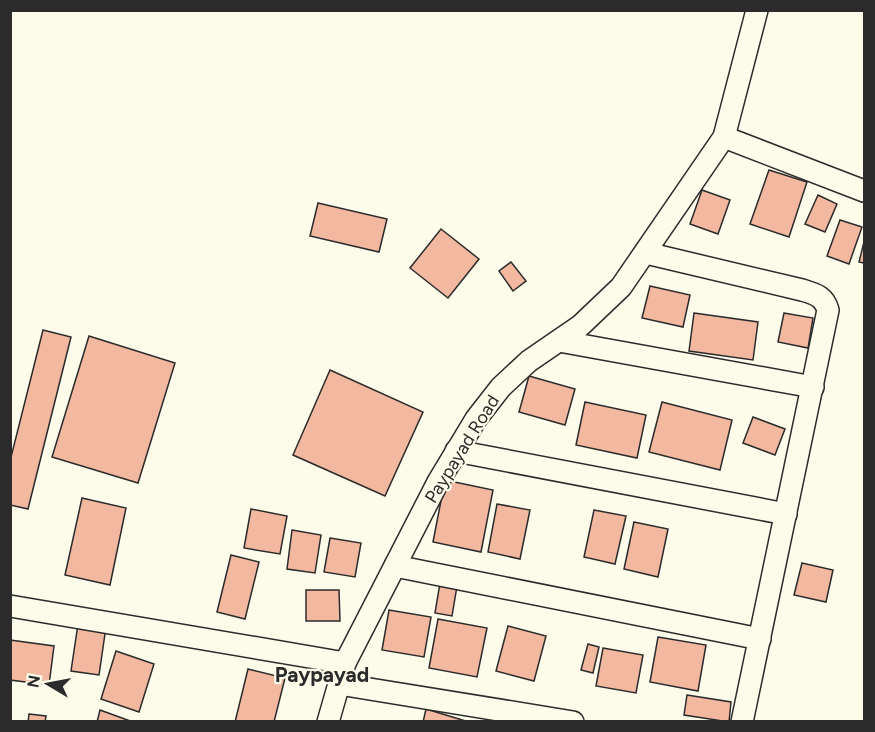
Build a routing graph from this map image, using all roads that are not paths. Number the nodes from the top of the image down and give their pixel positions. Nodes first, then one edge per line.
1 (756, 10) edge
2 (724, 137) junction
3 (864, 191) edge
4 (646, 253) junction
5 (559, 341) junction
6 (813, 387) junction
7 (456, 451) junction
8 (786, 514) junction
9 (395, 566) junction
10 (10, 606) edge
11 (760, 639) junction
12 (345, 663) junction
13 (339, 684) junction
14 (328, 722) edge
15 (573, 722) edge
16 (742, 722) edge

1 - 2 street, Paypayad Road
2 - 3 street
2 - 4 street, Paypayad Road
4 - 5 street, Paypayad Road
4 - 6 street
5 - 6 street
5 - 7 street, Paypayad Road
6 - 8 street
7 - 8 street
7 - 9 street, Paypayad Road
8 - 11 street
9 - 11 street
9 - 12 street, Paypayad Road
10 - 12 street
11 - 16 street
12 - 13 street, Paypayad Road
13 - 14 street, Paypayad Road
13 - 15 street

